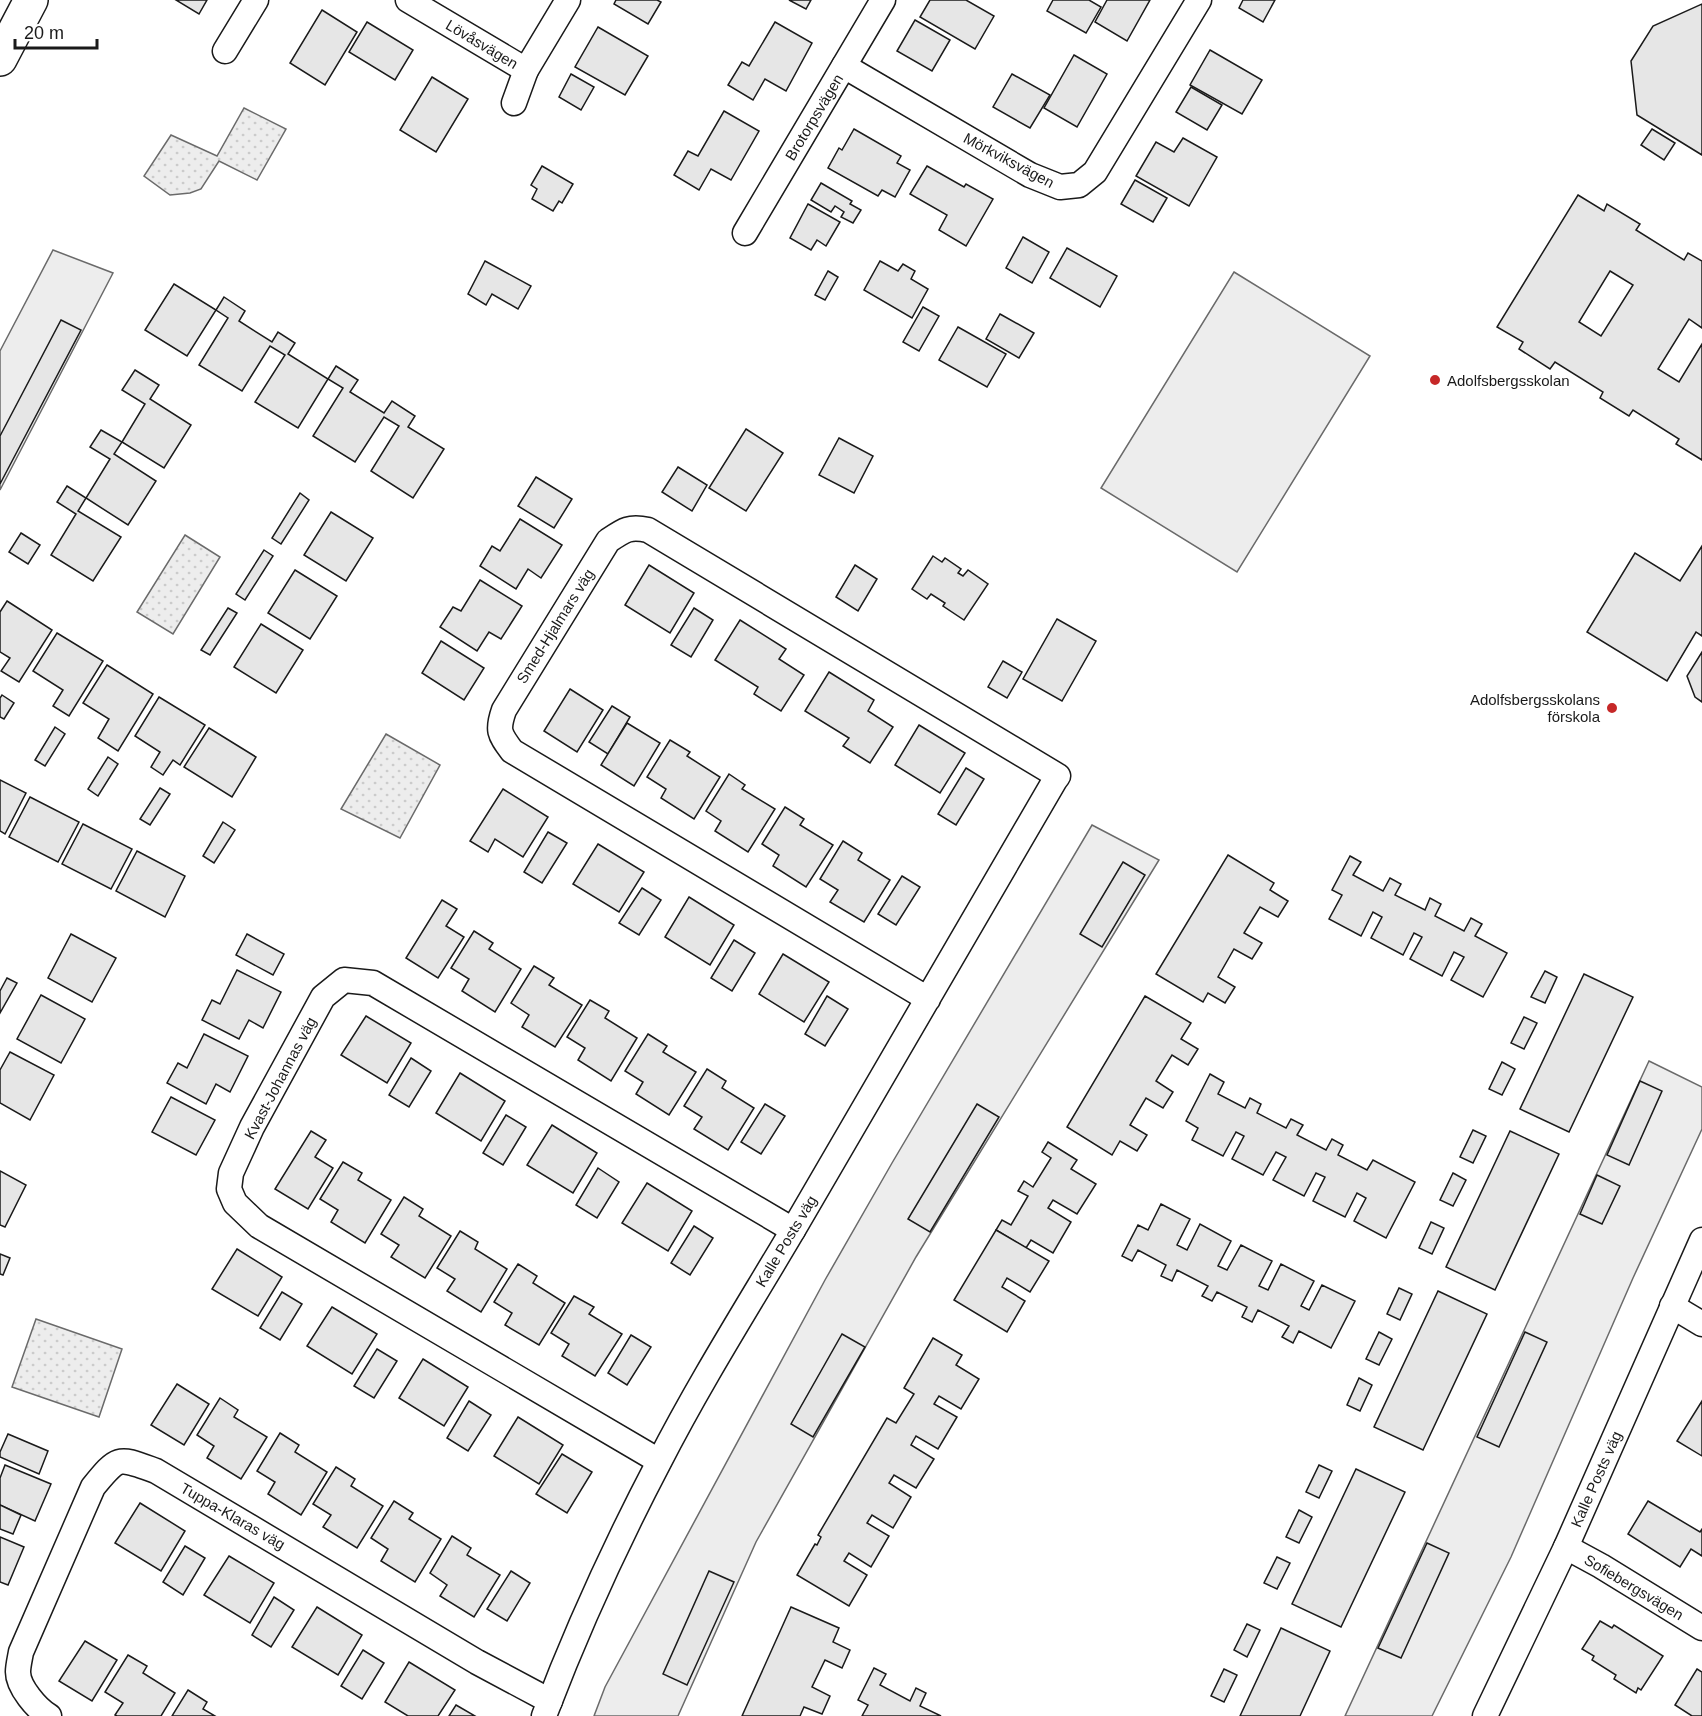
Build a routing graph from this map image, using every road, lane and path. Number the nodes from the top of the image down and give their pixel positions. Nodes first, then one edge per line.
1 (30, 0) edge
2 (256, 0) edge
3 (408, 0) edge
4 (568, 0) edge
5 (883, 0) edge
6 (1199, 0) edge
7 (225, 51) dead end
8 (0, 59) edge
9 (844, 66) junction
10 (526, 70) junction
11 (514, 103) dead end
12 (744, 234) dead end
13 (1055, 780) joint
14 (928, 999) junction
15 (793, 1230) junction
16 (1702, 1240) edge
17 (1672, 1306) junction
18 (1702, 1324) edge
19 (659, 1461) junction
20 (1566, 1547) junction
21 (1702, 1628) edge
22 (9, 1674) edge
23 (547, 1709) edge
24 (49, 1716) edge
25 (1485, 1716) edge

1 - 8 street
2 - 7 street
3 - 10 street, Lövåsvägen
4 - 10 street, Lövåsvägen
5 - 9 street, Brotorpsvägen
6 - 9 street, Mörkviksvägen
9 - 12 street, Brotorpsvägen
10 - 11 street, Lövåsvägen
13 - 14 street, Kalle Posts väg
13 - 14 street, Smed-Hjalmars väg
14 - 15 street, Kalle Posts väg
15 - 19 street, Kalle Posts väg
15 - 19 street, Kvast-Johannas väg
16 - 17 street, Kalle Posts väg
17 - 18 street
17 - 20 street, Kalle Posts väg
19 - 23 street, Kalle Posts väg
20 - 21 street, Sofiebergsvägen
20 - 25 street, Kalle Posts väg
22 - 23 street, Tuppa-Klaras väg
22 - 24 street, Tuppa-Klaras väg

